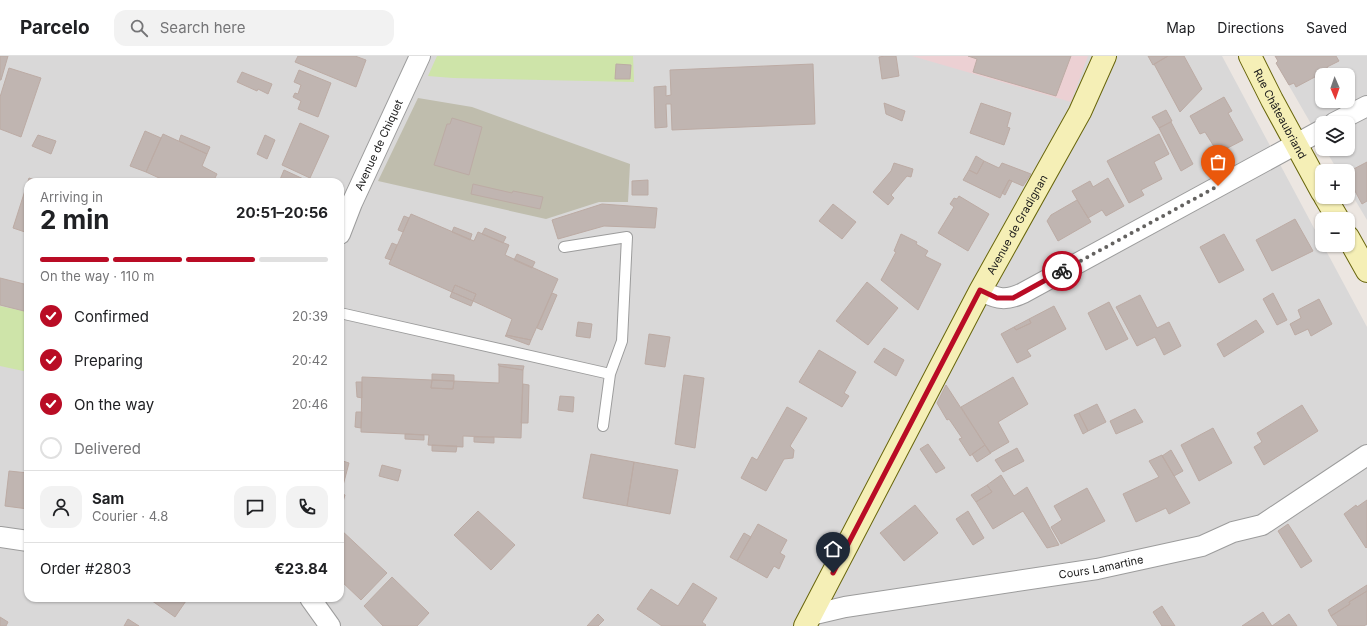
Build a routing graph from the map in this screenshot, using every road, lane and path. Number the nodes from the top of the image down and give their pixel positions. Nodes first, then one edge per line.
1 (420, 56) edge
2 (1105, 56) edge
3 (1250, 56) edge
4 (1367, 106) edge
5 (1348, 116) edge
6 (1315, 134) edge
7 (1295, 144) junction
8 (1315, 180) edge
9 (344, 224) edge
10 (564, 247) dead end
11 (1355, 250) edge
12 (1367, 271) edge
13 (980, 290) junction
14 (344, 314) edge
15 (610, 374) junction
16 (603, 426) dead end
17 (1367, 455) edge
18 (0, 538) edge
19 (24, 541) edge
20 (313, 602) edge
21 (808, 620) edge
22 (330, 626) edge

1 - 9 street, Avenue de Chiquet
2 - 13 street, Avenue de Gradignan
3 - 7 street, Rue Châteaubriand
4 - 5 street
6 - 7 street
7 - 8 street, Rue Châteaubriand
7 - 13 street
10 - 15 lane
11 - 12 street
13 - 21 street, Avenue de Gradignan
14 - 15 lane
15 - 16 lane
17 - 21 street, Cours Lamartine
18 - 19 street
20 - 22 street

